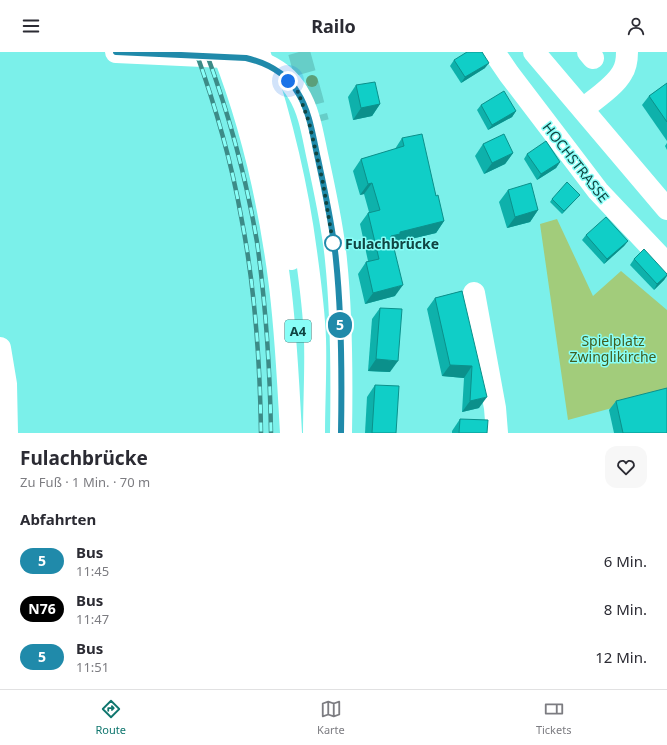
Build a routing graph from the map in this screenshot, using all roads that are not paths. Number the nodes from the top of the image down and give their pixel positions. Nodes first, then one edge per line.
1 (116, 52) edge
2 (223, 52) edge
3 (242, 52) edge
4 (494, 52) edge
5 (534, 52) edge
6 (627, 52) edge
7 (263, 56) edge
8 (583, 109) junction
9 (667, 209) edge
10 (667, 264) edge
11 (474, 293) dead end
12 (329, 320) dead end
13 (0, 348) edge
14 (7, 433) edge
15 (291, 433) edge
16 (300, 433) edge
17 (314, 433) edge
18 (322, 433) edge
19 (341, 433) edge
20 (498, 433) edge

1 - 7 main road
2 - 15 main road
3 - 16 main road, A4
4 - 10 main road, HOCHSTRASSE
5 - 8 main road
6 - 8 main road
7 - 17 main road, A4
7 - 19 main road
8 - 9 main road
11 - 20 main road
12 - 18 main road
13 - 14 main road

